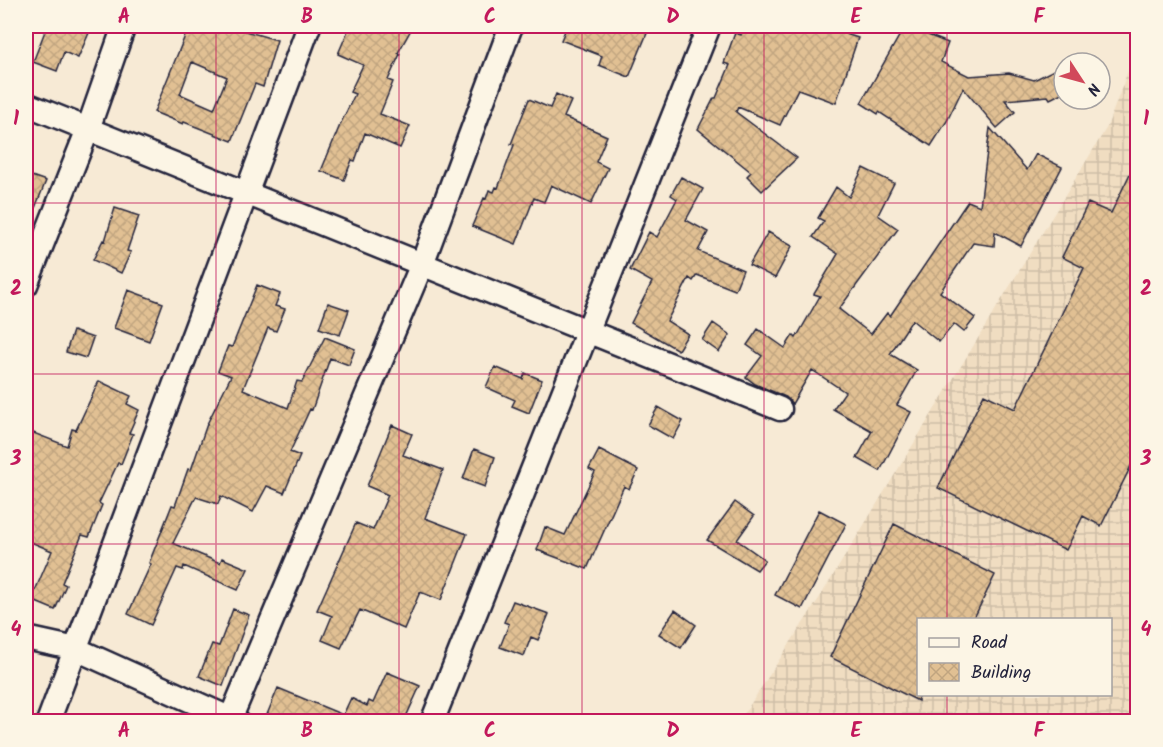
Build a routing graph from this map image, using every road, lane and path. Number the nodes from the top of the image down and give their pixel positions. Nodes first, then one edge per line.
1 (124, 26) edge
2 (309, 26) edge
3 (511, 26) edge
4 (709, 26) edge
5 (26, 104) edge
6 (88, 129) junction
7 (245, 193) junction
8 (422, 264) junction
9 (26, 285) edge
10 (588, 331) junction
11 (780, 409) dead end
12 (26, 638) edge
13 (76, 649) junction
14 (232, 720) edge
15 (48, 722) edge
16 (432, 722) edge

1 - 6 street
2 - 7 street
3 - 8 street
4 - 10 street
5 - 6 street
6 - 7 street
6 - 9 street
7 - 8 street
7 - 13 street
8 - 10 street
8 - 14 street
10 - 11 street
10 - 16 street
12 - 13 street
13 - 14 street
13 - 15 street

